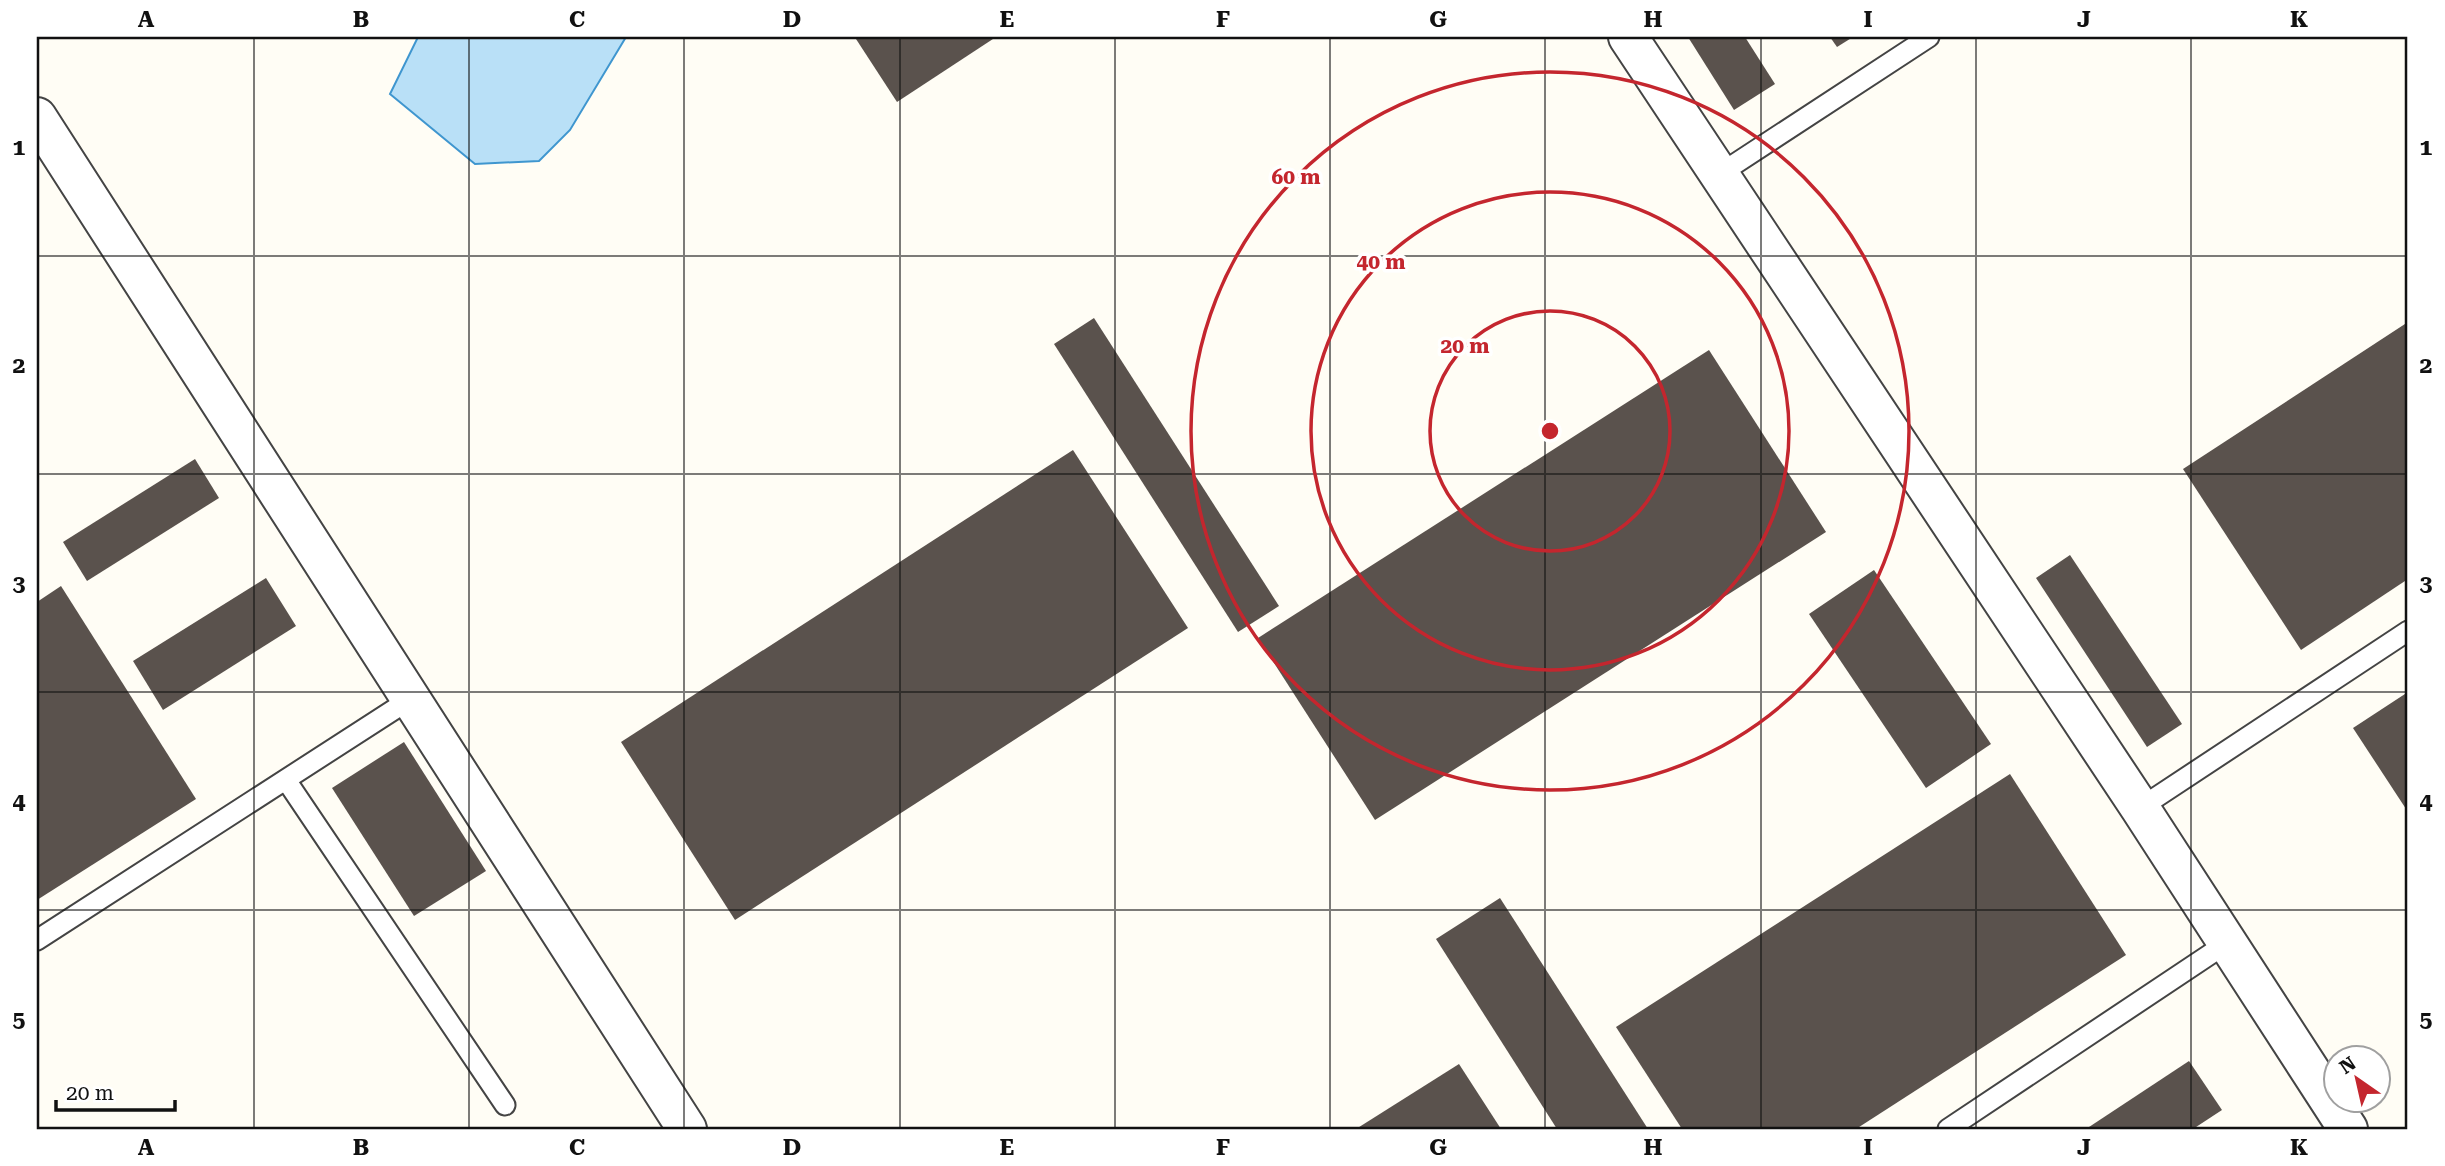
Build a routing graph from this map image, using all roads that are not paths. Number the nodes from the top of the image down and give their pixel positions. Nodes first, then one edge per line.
1 (1628, 37) edge
2 (1929, 37) edge
3 (37, 117) edge
4 (1718, 175) junction
5 (2408, 631) edge
6 (412, 698) junction
7 (286, 780) junction
8 (2140, 808) junction
9 (37, 940) edge
10 (2227, 943) junction
11 (505, 1105) dead end
12 (687, 1129) edge
13 (1948, 1129) edge
14 (2348, 1129) edge

1 - 4 street
2 - 4 lane
3 - 6 street
4 - 8 street
5 - 8 lane
6 - 7 lane
6 - 12 street
7 - 9 lane
7 - 11 lane
8 - 10 street
10 - 13 lane
10 - 14 street

